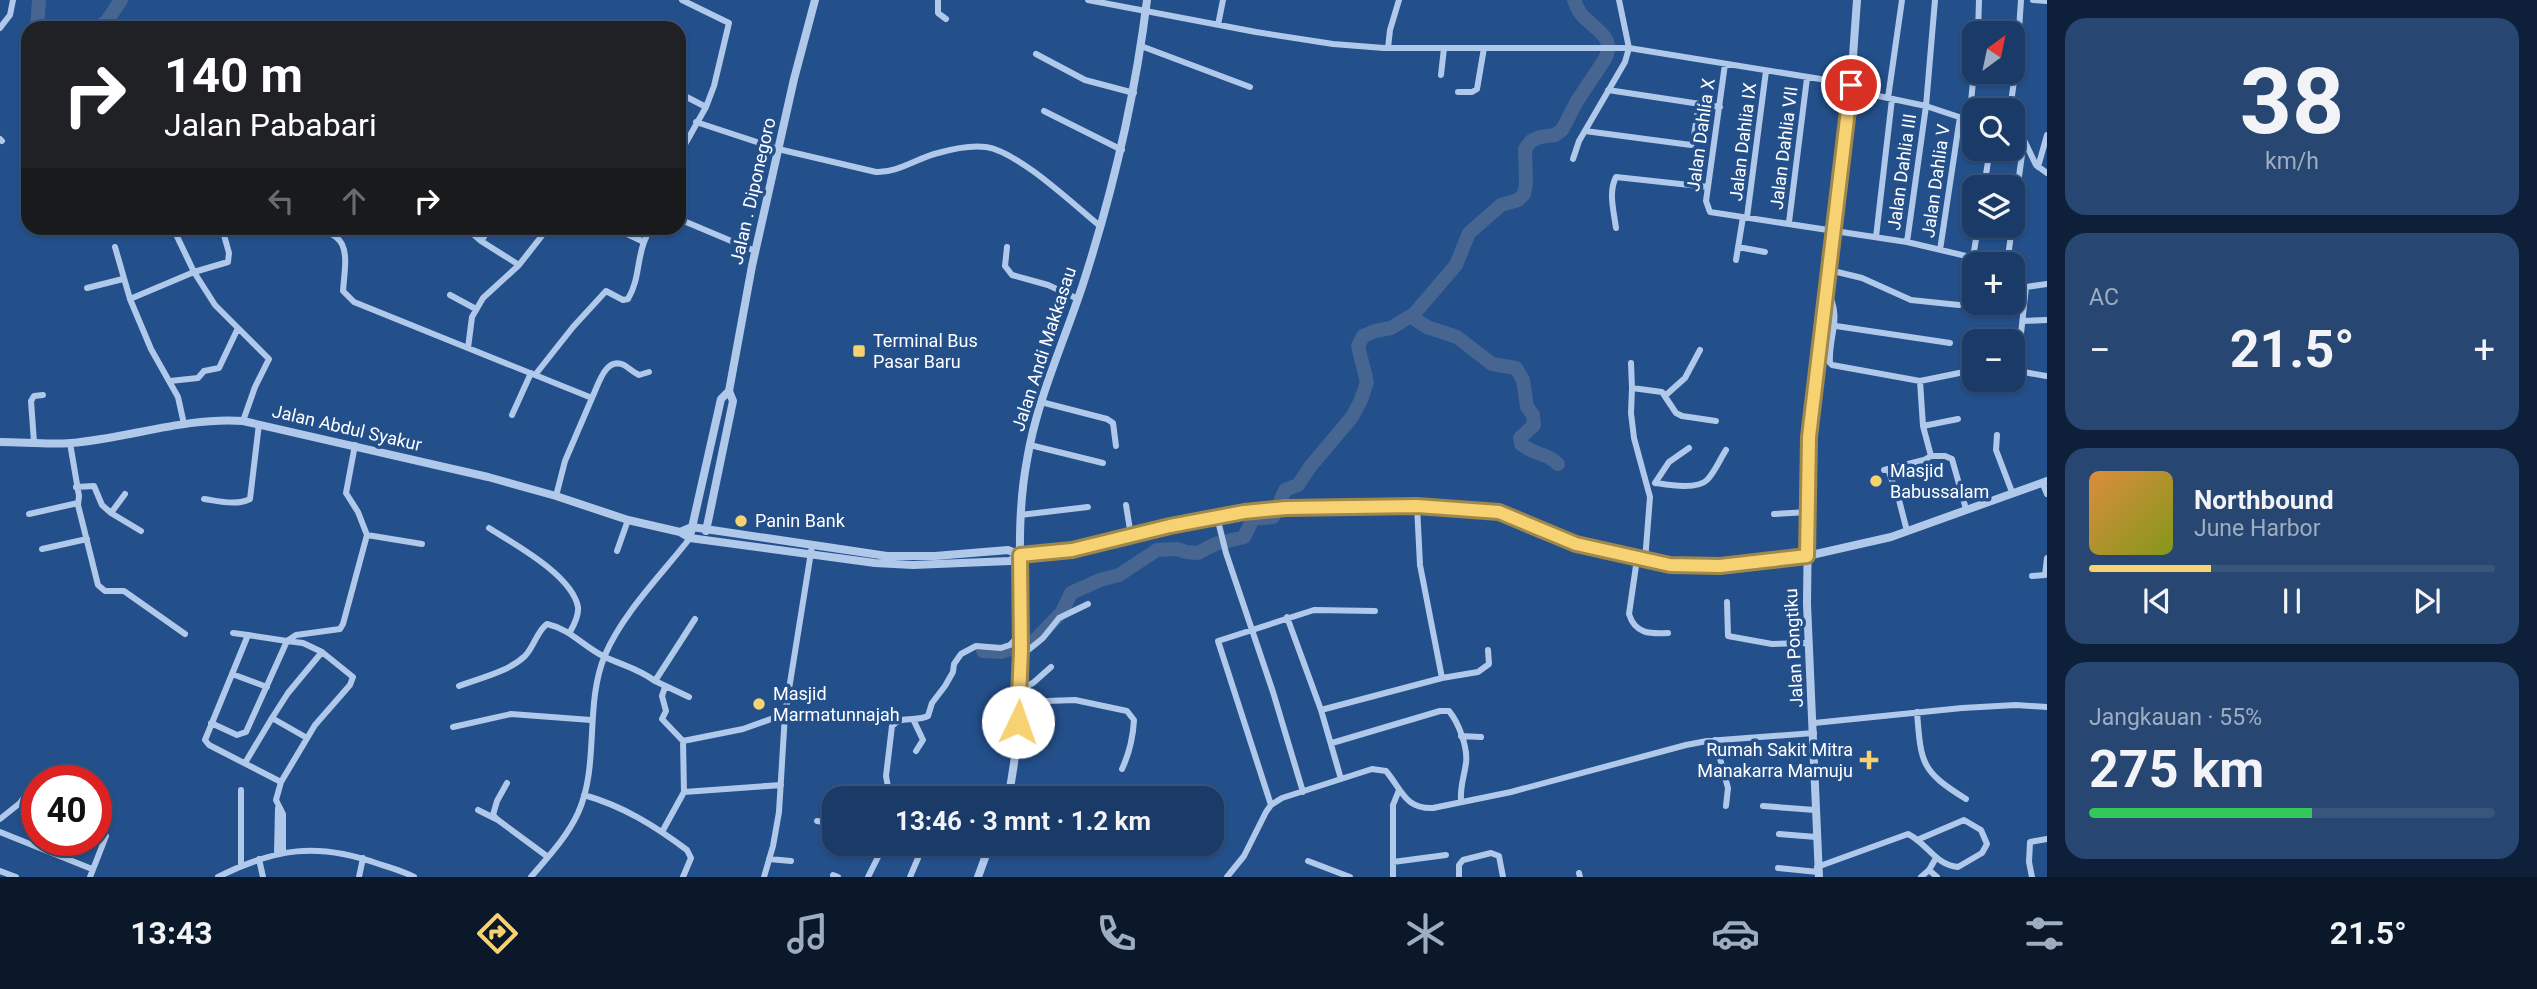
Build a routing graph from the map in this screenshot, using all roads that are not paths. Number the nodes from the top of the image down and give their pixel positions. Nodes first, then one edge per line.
1 (13, 0) edge
2 (682, 0) edge
3 (815, 0) edge
4 (938, 0) edge
5 (1088, 0) edge
6 (1147, 0) edge
7 (1223, 0) edge
8 (1399, 0) edge
9 (1619, 0) edge
10 (1857, 0) edge
11 (1902, 0) edge
12 (1935, 0) edge
13 (1979, 0) edge
14 (2021, 0) edge
15 (2033, 0) edge
16 (2047, 1) edge
17 (1146, 11) junction
18 (946, 19) dead end
19 (1978, 21) edge
20 (1218, 25) junction
21 (0, 28) edge
22 (1141, 46) junction
23 (1388, 48) junction
24 (1444, 48) junction
25 (1484, 48) junction
26 (1629, 48) junction
27 (1036, 54) dead end
28 (1725, 64) junction
29 (1766, 71) junction
30 (1441, 75) dead end
31 (1807, 78) junction
32 (1250, 87) dead end
33 (1850, 87) junction
34 (1608, 90) junction
35 (1458, 92) dead end
36 (1134, 93) junction
37 (686, 97) edge
38 (2012, 98) edge
39 (1890, 99) junction
40 (1699, 104) junction
41 (1926, 106) junction
42 (706, 107) junction
43 (1720, 107) junction
44 (1044, 111) dead end
45 (1960, 117) joint
46 (700, 123) junction
47 (1585, 131) junction
48 (2047, 135) edge
49 (687, 141) edge
50 (2025, 142) edge
51 (778, 149) junction
52 (1122, 150) junction
53 (1573, 159) dead end
54 (2021, 161) edge
55 (2038, 167) junction
56 (2047, 173) edge
57 (1708, 187) junction
58 (1745, 217) junction
59 (686, 222) edge
60 (1788, 222) junction
61 (1101, 227) junction
62 (1616, 228) dead end
63 (1833, 230) junction
64 (176, 235) edge
65 (224, 235) edge
66 (331, 235) edge
67 (474, 235) edge
68 (485, 235) edge
69 (543, 235) edge
70 (629, 235) edge
71 (647, 235) edge
72 (1876, 237) junction
73 (481, 241) junction
74 (644, 242) junction
75 (1907, 242) junction
76 (115, 247) dead end
77 (1007, 247) dead end
78 (1738, 247) junction
79 (1940, 250) junction
80 (755, 251) junction
81 (1765, 252) dead end
82 (2009, 252) edge
83 (1962, 255) edge
84 (1736, 260) dead end
85 (519, 265) junction
86 (1829, 270) junction
87 (194, 272) junction
88 (123, 279) junction
89 (2047, 284) edge
90 (2026, 287) joint
91 (87, 288) dead end
92 (1826, 290) junction
93 (450, 295) dead end
94 (130, 299) junction
95 (1078, 299) junction
96 (1959, 305) dead end
97 (476, 309) junction
98 (2047, 320) edge
99 (2023, 321) junction
100 (1836, 327) junction
101 (238, 328) junction
102 (2022, 329) edge
103 (1950, 343) dead end
104 (468, 348) junction
105 (1700, 350) dead end
106 (1631, 363) dead end
107 (649, 372) dead end
108 (1962, 372) edge
109 (2025, 372) edge
110 (533, 374) junction
111 (2046, 376) edge
112 (170, 381) junction
113 (1920, 381) junction
114 (1632, 388) junction
115 (729, 391) junction
116 (1666, 395) junction
117 (43, 396) dead end
118 (592, 398) junction
119 (1041, 402) junction
120 (512, 415) dead end
121 (1958, 419) dead end
122 (243, 421) junction
123 (1716, 421) dead end
124 (184, 424) junction
125 (259, 424) junction
126 (1923, 425) junction
127 (1997, 435) dead end
128 (0, 442) edge
129 (34, 442) junction
130 (69, 443) junction
131 (355, 445) junction
132 (1030, 445) junction
133 (1116, 446) dead end
134 (1689, 448) dead end
135 (1726, 450) dead end
136 (1930, 456) junction
137 (1103, 463) dead end
138 (2044, 481) edge
139 (1646, 483) junction
140 (1656, 483) junction
141 (76, 487) junction
142 (2012, 492) junction
143 (125, 494) dead end
144 (2047, 494) edge
145 (556, 496) junction
146 (204, 499) dead end
147 (78, 503) junction
148 (1126, 505) dead end
149 (1417, 506) junction
150 (1088, 507) dead end
151 (1966, 509) junction
152 (1808, 512) junction
153 (111, 513) junction
154 (29, 514) dead end
155 (1774, 514) dead end
156 (1020, 515) junction
157 (1217, 517) junction
158 (628, 520) junction
159 (692, 527) junction
160 (489, 528) dead end
161 (707, 529) junction
162 (141, 531) dead end
163 (1907, 531) junction
164 (680, 532) junction
165 (367, 535) junction
166 (1132, 536) junction
167 (690, 538) junction
168 (87, 539) junction
169 (704, 541) junction
170 (422, 544) dead end
171 (812, 545) junction
172 (42, 549) dead end
173 (617, 551) dead end
174 (1020, 555) junction
175 (810, 556) junction
176 (1807, 556) junction
177 (2047, 558) edge
178 (1641, 560) junction
179 (2032, 576) dead end
180 (1727, 602) dead end
181 (1088, 604) dead end
182 (1376, 611) dead end
183 (1287, 617) junction
184 (695, 619) dead end
185 (1251, 628) junction
186 (570, 632) junction
187 (233, 633) dead end
188 (1668, 633) dead end
189 (185, 634) dead end
190 (248, 635) junction
191 (1021, 637) junction
192 (287, 641) junction
193 (1808, 643) junction
194 (1488, 650) dead end
195 (322, 652) junction
196 (1021, 653) junction
197 (604, 657) junction
198 (1051, 667) dead end
199 (232, 674) junction
200 (1442, 678) junction
201 (655, 681) junction
202 (459, 686) dead end
203 (267, 687) junction
204 (665, 687) junction
205 (1019, 690) junction
206 (689, 697) dead end
207 (1019, 702) junction
208 (2047, 707) edge
209 (1321, 710) junction
210 (1917, 712) junction
211 (785, 714) junction
212 (272, 718) junction
213 (592, 720) junction
214 (913, 722) junction
215 (211, 723) junction
216 (1814, 723) junction
217 (453, 727) dead end
218 (1814, 733) junction
219 (1461, 736) junction
220 (1481, 737) dead end
221 (307, 738) junction
222 (1716, 740) junction
223 (683, 741) junction
224 (1332, 743) junction
225 (916, 751) dead end
226 (245, 763) junction
227 (1122, 769) dead end
228 (1341, 779) junction
229 (281, 782) junction
230 (507, 783) dead end
231 (781, 785) junction
232 (888, 786) edge
233 (1010, 786) edge
234 (241, 790) dead end
235 (1399, 790) junction
236 (684, 792) junction
237 (1303, 792) junction
238 (584, 795) junction
239 (1966, 799) dead end
240 (1461, 801) junction
241 (20, 803) edge
242 (1271, 805) junction
243 (1726, 806) dead end
244 (1763, 806) dead end
245 (478, 810) dead end
246 (1815, 810) junction
247 (0, 819) edge
248 (498, 820) junction
249 (817, 821) dead end
250 (822, 822) edge
251 (0, 832) edge
252 (662, 832) junction
253 (1779, 834) dead end
254 (1816, 838) junction
255 (2047, 839) edge
256 (1917, 840) junction
257 (280, 854) junction
258 (1446, 855) dead end
259 (98, 856) edge
260 (878, 856) edge
261 (918, 856) edge
262 (986, 856) edge
263 (548, 857) junction
264 (363, 858) junction
265 (1936, 858) junction
266 (259, 859) junction
267 (769, 859) junction
268 (791, 861) dead end
269 (1308, 861) dead end
270 (1393, 862) junction
271 (241, 866) junction
272 (1778, 868) dead end
273 (92, 869) junction
274 (1929, 870) junction
275 (0, 871) edge
276 (1818, 872) edge
277 (16, 877) edge
278 (90, 877) edge
279 (218, 877) edge
280 (263, 877) edge
281 (359, 877) edge
282 (414, 877) edge
283 (530, 877) edge
284 (683, 877) edge
285 (764, 877) edge
286 (868, 877) edge
287 (910, 877) edge
288 (978, 877) edge
289 (1227, 877) edge
290 (1350, 877) edge
291 (1393, 877) edge
292 (1459, 877) edge
293 (1503, 877) edge
294 (1921, 877) edge
295 (1937, 877) edge
296 (2032, 877) edge

1 - 21 street
2 - 42 street
3 - 51 street, Jalan . Diponegoro
4 - 18 street
5 - 17 street
6 - 17 street, Jalan Andi Makkasau
7 - 20 street
8 - 23 street
9 - 26 street
10 - 33 street, Jalan Pongtiku
11 - 39 street
12 - 41 street, Jalan Dahlia III
13 - 19 street
14 - 38 street
15 - 16 street
17 - 20 street
17 - 22 street, Jalan Andi Makkasau
20 - 23 street
22 - 32 street
22 - 36 street, Jalan Andi Makkasau
23 - 24 street
24 - 25 street
24 - 30 street
25 - 26 street
25 - 35 street
26 - 28 street
26 - 34 street
27 - 36 street
28 - 29 street
28 - 43 street, Jalan Dahlia X
29 - 31 street
29 - 58 street, Jalan Dahlia IX
31 - 33 street
31 - 60 street, Jalan Dahlia VII
33 - 39 street
33 - 63 street, Jalan Pongtiku
34 - 40 street
34 - 47 street
36 - 52 street, Jalan Andi Makkasau
37 - 42 street
39 - 41 street
39 - 72 street
40 - 43 street
40 - 47 street
41 - 45 street
41 - 75 street, Jalan Dahlia III
42 - 46 street
43 - 57 street, Jalan Dahlia X
44 - 52 street
45 - 79 street, Jalan Dahlia V
46 - 49 street
46 - 51 street
47 - 53 street
48 - 55 street
50 - 55 street
51 - 61 street
51 - 80 street, Jalan . Diponegoro
52 - 61 street, Jalan Andi Makkasau
54 - 82 street
55 - 56 street
57 - 58 street, Jalan Dahlia X
57 - 62 street
58 - 60 street
58 - 78 street, Jalan Dahlia IX
59 - 80 street
60 - 63 street
61 - 95 street, Jalan Andi Makkasau
63 - 72 street
63 - 86 street, Jalan Pongtiku
64 - 87 street
65 - 87 street
66 - 104 street
67 - 73 street
68 - 73 street
69 - 85 street
70 - 74 street
71 - 74 street
72 - 75 street
73 - 85 street
74 - 110 street
75 - 79 street
76 - 88 street
77 - 95 street
78 - 81 street
78 - 84 street, Jalan Dahlia IX
79 - 83 street
80 - 115 street, Jalan . Diponegoro
85 - 97 street
86 - 92 street, Jalan Pongtiku
86 - 96 street
87 - 94 street
87 - 101 street
88 - 91 street
88 - 94 street
89 - 90 street
90 - 99 street
92 - 100 street
92 - 152 street, Jalan Pongtiku
93 - 97 street
94 - 112 street
95 - 119 street, Jalan Andi Makkasau
97 - 104 street
98 - 99 street
99 - 102 street
100 - 103 street
100 - 113 street
101 - 112 street
101 - 122 street
104 - 110 street
105 - 116 street
106 - 114 street
107 - 118 street
108 - 113 street
109 - 111 street
110 - 118 street
110 - 120 street
112 - 124 street
113 - 126 street
114 - 116 street
114 - 139 street
115 - 159 street
115 - 161 street
116 - 123 street
117 - 129 street
118 - 145 street
119 - 132 street, Jalan Andi Makkasau
119 - 133 street
121 - 126 street
122 - 124 street, Jalan Abdul Syakur
122 - 125 street, Jalan Abdul Syakur
124 - 130 street, Jalan Abdul Syakur
125 - 131 street, Jalan Abdul Syakur
125 - 146 street
126 - 136 street
127 - 142 street
128 - 129 street, Jalan Abdul Syakur
129 - 130 street, Jalan Abdul Syakur
130 - 141 street
131 - 145 street, Jalan Abdul Syakur
131 - 165 street
132 - 137 street
132 - 156 street, Jalan Andi Makkasau
134 - 140 street
135 - 140 street
136 - 151 street
136 - 163 street
138 - 142 street
138 - 144 street
139 - 140 street
139 - 178 street
141 - 147 street
141 - 153 street
142 - 151 street
143 - 153 street
145 - 158 street, Jalan Abdul Syakur
147 - 154 street
147 - 168 street
148 - 166 street
149 - 157 street
149 - 178 street
149 - 200 street
150 - 156 street
151 - 163 street
152 - 155 street
152 - 176 street, Jalan Pongtiku
153 - 162 street
156 - 174 street, Jalan Andi Makkasau
157 - 166 street
157 - 185 street
158 - 164 street, Jalan Abdul Syakur
158 - 173 street
159 - 161 street
159 - 164 street
159 - 167 street
160 - 186 street
161 - 169 street
161 - 171 street
163 - 176 street
164 - 167 street, Jalan Abdul Syakur
165 - 170 street
165 - 192 street
166 - 174 street
167 - 169 street, Jalan Abdul Syakur
167 - 197 street
168 - 172 street
168 - 189 street
169 - 175 street, Jalan Abdul Syakur
171 - 174 street
171 - 175 street
174 - 175 street, Jalan Abdul Syakur
174 - 191 street, Jalan Andi Makkasau
175 - 211 street
176 - 178 street
176 - 193 street, Jalan Pongtiku
177 - 179 street
178 - 188 street
180 - 193 street
181 - 196 street
182 - 183 street
183 - 185 street
183 - 209 street
184 - 201 street
185 - 237 street
185 - 242 street
186 - 197 street
186 - 202 street
187 - 190 street
190 - 192 street
190 - 199 street
191 - 196 street, Jalan Andi Makkasau
191 - 214 street
192 - 195 street
192 - 203 street
193 - 216 street, Jalan Pongtiku
194 - 200 street
195 - 212 street
195 - 221 street
196 - 205 street, Jalan Andi Makkasau
197 - 201 street
197 - 213 street
198 - 205 street
199 - 203 street
199 - 215 street
200 - 209 street
201 - 204 street
203 - 215 street
204 - 206 street
204 - 223 street
205 - 207 street, Jalan Andi Makkasau
207 - 227 street
207 - 233 street, Jalan Andi Makkasau
208 - 210 street
209 - 224 street
210 - 216 street
210 - 239 street
211 - 223 street
211 - 231 street
212 - 221 street
212 - 226 street
213 - 217 street
213 - 238 street
214 - 225 street
214 - 232 street
215 - 226 street
216 - 218 street, Jalan Pongtiku
218 - 222 street
218 - 246 street, Jalan Pongtiku
219 - 220 street
219 - 224 street
219 - 240 street
221 - 229 street
222 - 240 street
222 - 243 street
223 - 236 street
224 - 228 street
226 - 229 street
228 - 235 street
228 - 237 street
229 - 257 street
230 - 248 street
231 - 236 street
231 - 267 street
234 - 271 street
235 - 240 street
235 - 270 street
236 - 252 street
237 - 242 street
238 - 252 street
238 - 263 street
241 - 247 street
242 - 289 street
244 - 246 street
245 - 248 street
246 - 254 street, Jalan Pongtiku
248 - 263 street
249 - 250 street
251 - 273 street
252 - 284 street
253 - 254 street
254 - 276 street, Jalan Pongtiku
255 - 296 street
256 - 265 street
256 - 265 street
256 - 276 street
257 - 264 street
257 - 266 street
258 - 270 street
259 - 273 street
260 - 286 street
261 - 287 street
262 - 288 street
263 - 283 street
264 - 281 street
264 - 282 street
265 - 274 street
266 - 271 street
266 - 280 street
267 - 268 street
267 - 285 street
269 - 290 street
270 - 291 street
271 - 279 street
272 - 276 street
273 - 278 street
274 - 294 street
274 - 295 street
275 - 277 street
292 - 293 street

